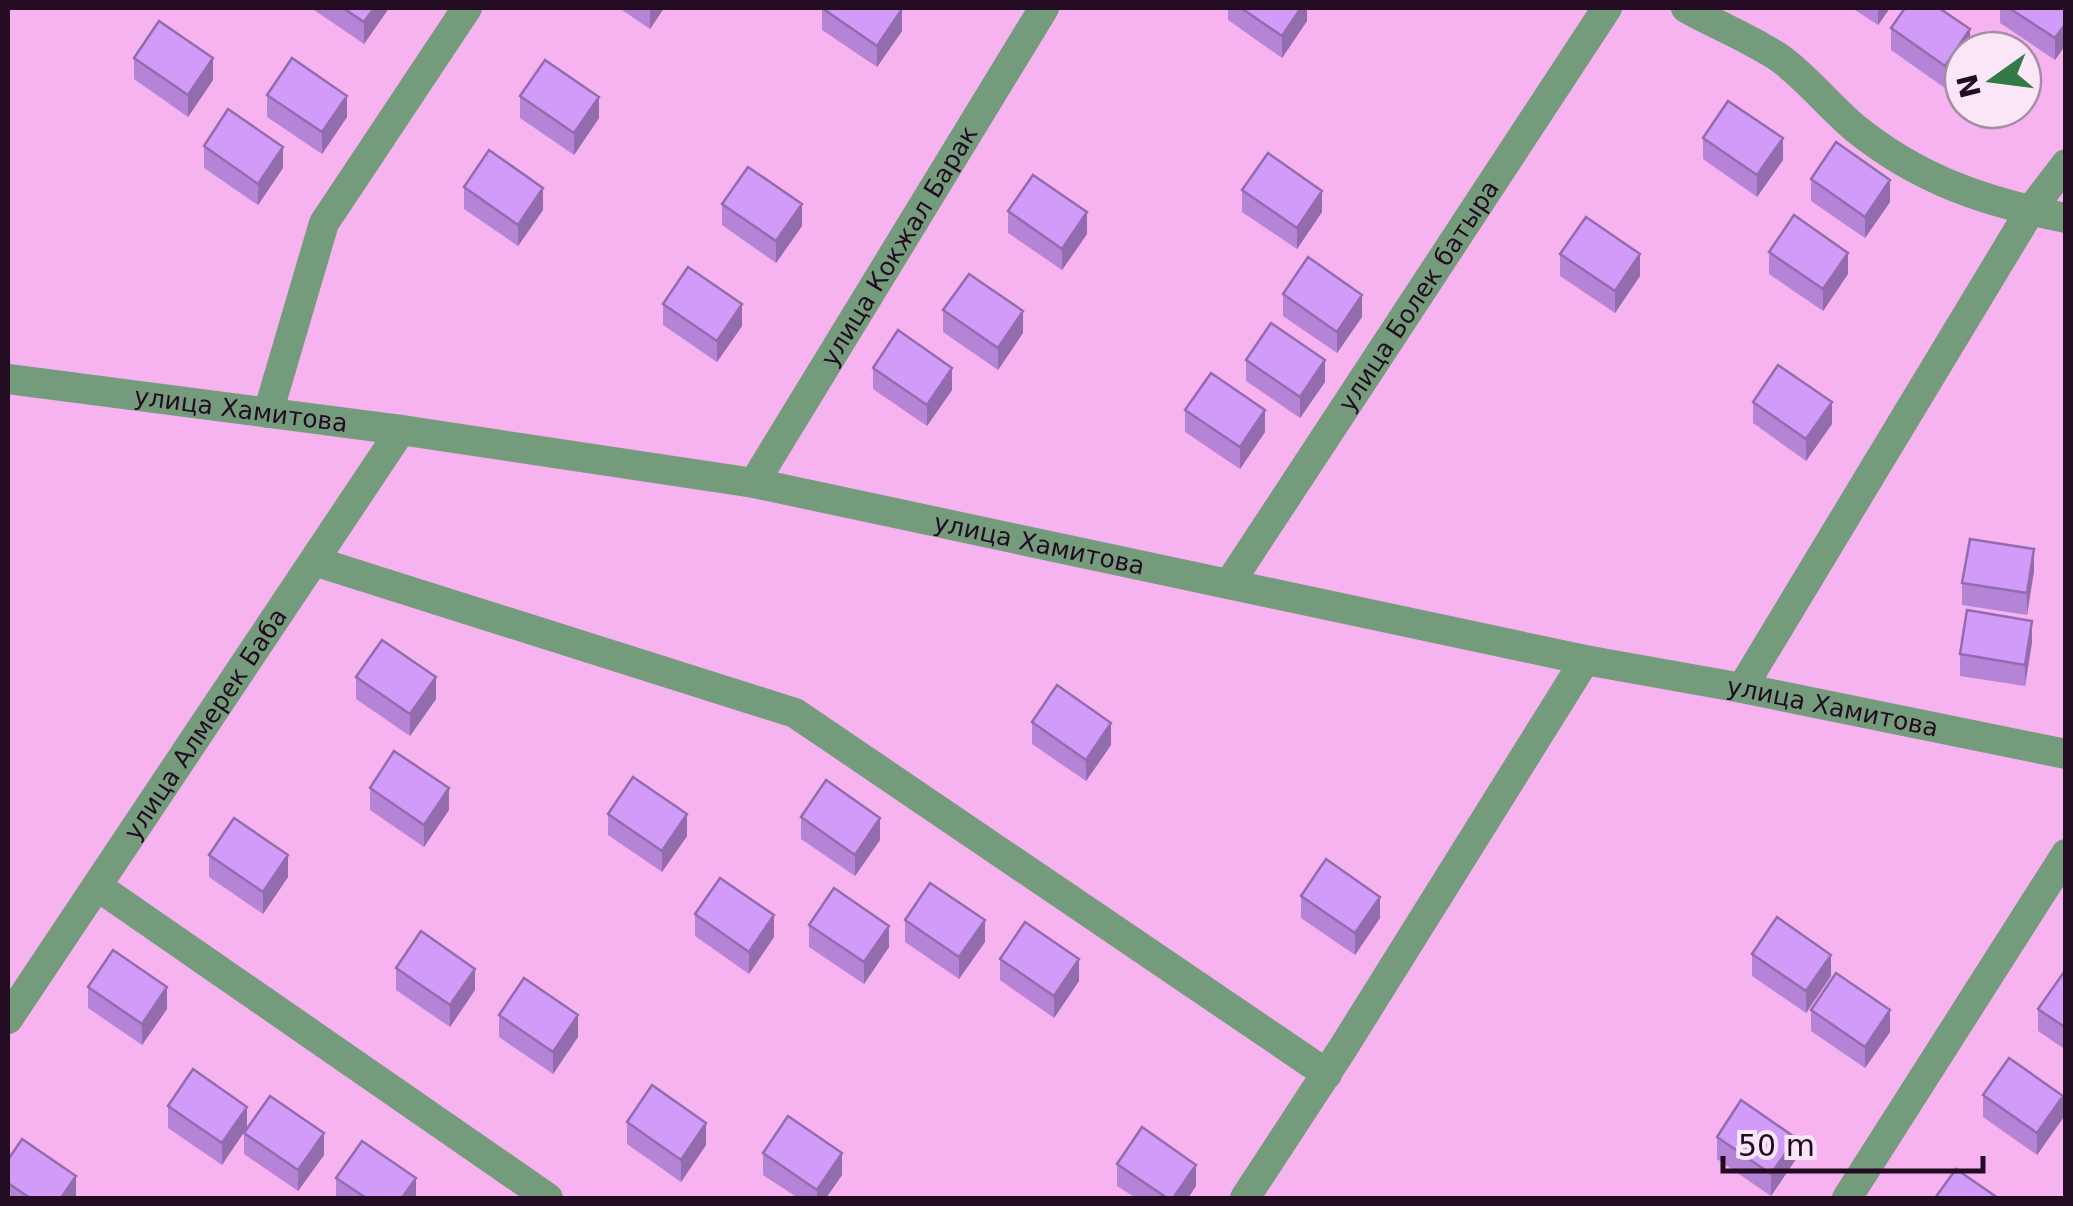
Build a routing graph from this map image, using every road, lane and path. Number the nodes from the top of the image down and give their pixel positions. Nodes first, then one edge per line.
1 (467, 8) edge
2 (1044, 8) edge
3 (1607, 8) edge
4 (1686, 8) edge
5 (2066, 164) edge
6 (2030, 211) junction
7 (2066, 218) edge
8 (8, 379) edge
9 (268, 412) junction
10 (401, 430) junction
11 (754, 483) junction
12 (314, 560) junction
13 (1229, 584) junction
14 (1585, 660) junction
15 (1742, 688) junction
16 (2066, 754) edge
17 (2066, 854) edge
18 (97, 886) junction
19 (8, 1019) edge
20 (1327, 1074) junction
21 (548, 1198) edge
22 (1245, 1198) edge
23 (1847, 1198) edge

1 - 9 street
2 - 11 street, улица Кокжал Барак
3 - 13 street, улица Болек батыра
4 - 6 street
5 - 6 street
6 - 7 street
6 - 15 street
8 - 9 street, улица Хамитова
9 - 10 street, улица Хамитова
10 - 11 street, улица Хамитова
10 - 12 street, улица Алмерек Баба
11 - 13 street, улица Хамитова
12 - 18 street, улица Алмерек Баба
12 - 20 street
13 - 14 street, улица Хамитова
14 - 15 street, улица Хамитова
14 - 20 street
15 - 16 street, улица Хамитова
17 - 23 street
18 - 19 street, улица Алмерек Баба
18 - 21 street
20 - 22 street

